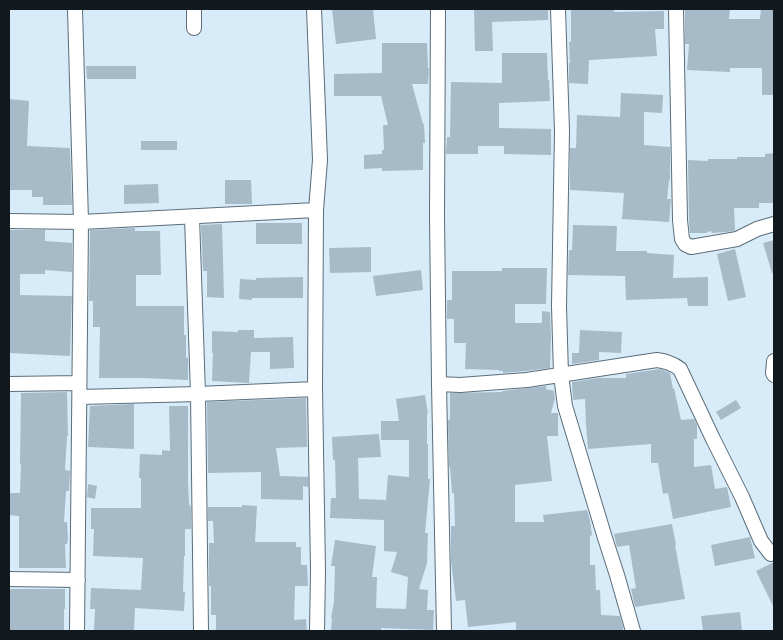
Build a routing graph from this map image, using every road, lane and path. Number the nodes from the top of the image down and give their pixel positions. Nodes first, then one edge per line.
1 (75, 9) edge
2 (194, 9) edge
3 (314, 9) edge
4 (438, 9) edge
5 (558, 9) edge
6 (676, 9) edge
7 (194, 28) dead end
8 (316, 210) junction
9 (192, 217) junction
10 (9, 221) edge
11 (81, 222) junction
12 (774, 224) edge
13 (774, 361) edge
14 (561, 375) junction
15 (774, 375) edge
16 (9, 384) edge
17 (439, 384) junction
18 (315, 389) junction
19 (80, 390) junction
20 (198, 394) junction
21 (771, 554) dead end
22 (9, 579) edge
23 (78, 580) junction
24 (77, 631) edge
25 (201, 631) edge
26 (317, 631) edge
27 (444, 631) edge
28 (633, 631) edge

1 - 11 street
2 - 7 street
3 - 8 street
4 - 17 street
5 - 14 street
6 - 12 street
8 - 9 street
8 - 18 street
9 - 11 street
9 - 20 street
10 - 11 street
11 - 19 street
13 - 15 street
14 - 17 street
14 - 21 street
14 - 28 street
16 - 19 street
17 - 27 street
18 - 20 street
18 - 26 street
19 - 20 street
19 - 23 street
20 - 25 street
22 - 23 street
23 - 24 street

